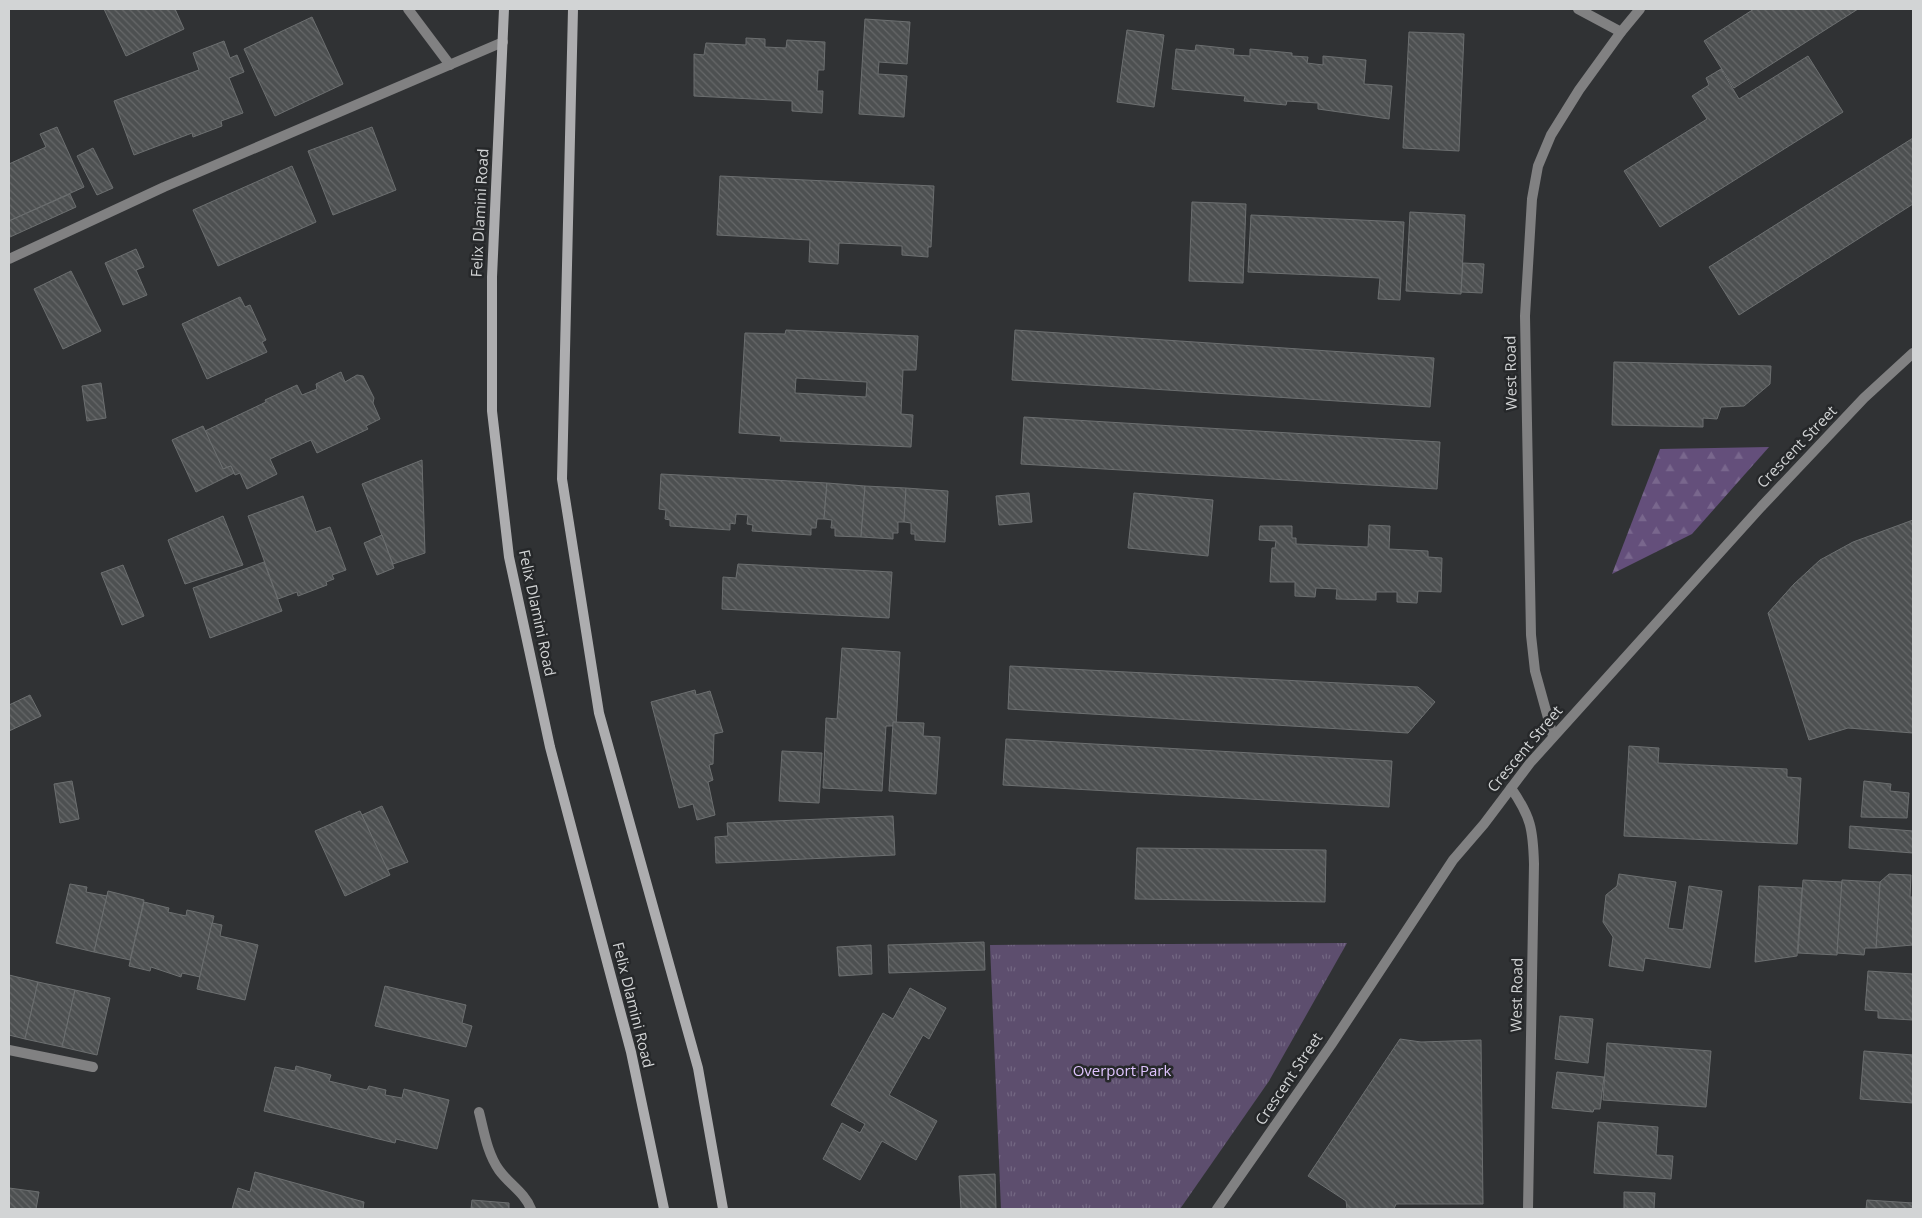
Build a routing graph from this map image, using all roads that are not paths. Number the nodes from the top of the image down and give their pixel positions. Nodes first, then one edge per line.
1 (408, 9) edge
2 (573, 9) edge
3 (1578, 9) edge
4 (1640, 9) edge
5 (503, 10) edge
6 (1620, 32) junction
7 (503, 42) junction
8 (450, 65) junction
9 (9, 259) edge
10 (1913, 353) edge
11 (1553, 736) junction
12 (1511, 788) junction
13 (9, 1050) edge
14 (93, 1067) dead end
15 (479, 1112) dead end
16 (531, 1209) edge
17 (664, 1209) edge
18 (723, 1209) edge
19 (1217, 1209) edge
20 (1528, 1209) edge

1 - 8 street
2 - 18 main road
3 - 6 street
4 - 6 street, West Road
5 - 7 main road, Felix Dlamini Road
6 - 11 street, West Road
7 - 8 street
7 - 17 main road, Felix Dlamini Road
8 - 9 street
10 - 11 street, Crescent Street
11 - 12 street, Crescent Street
12 - 19 street, Crescent Street
12 - 20 street, West Road
13 - 14 street
15 - 16 street

